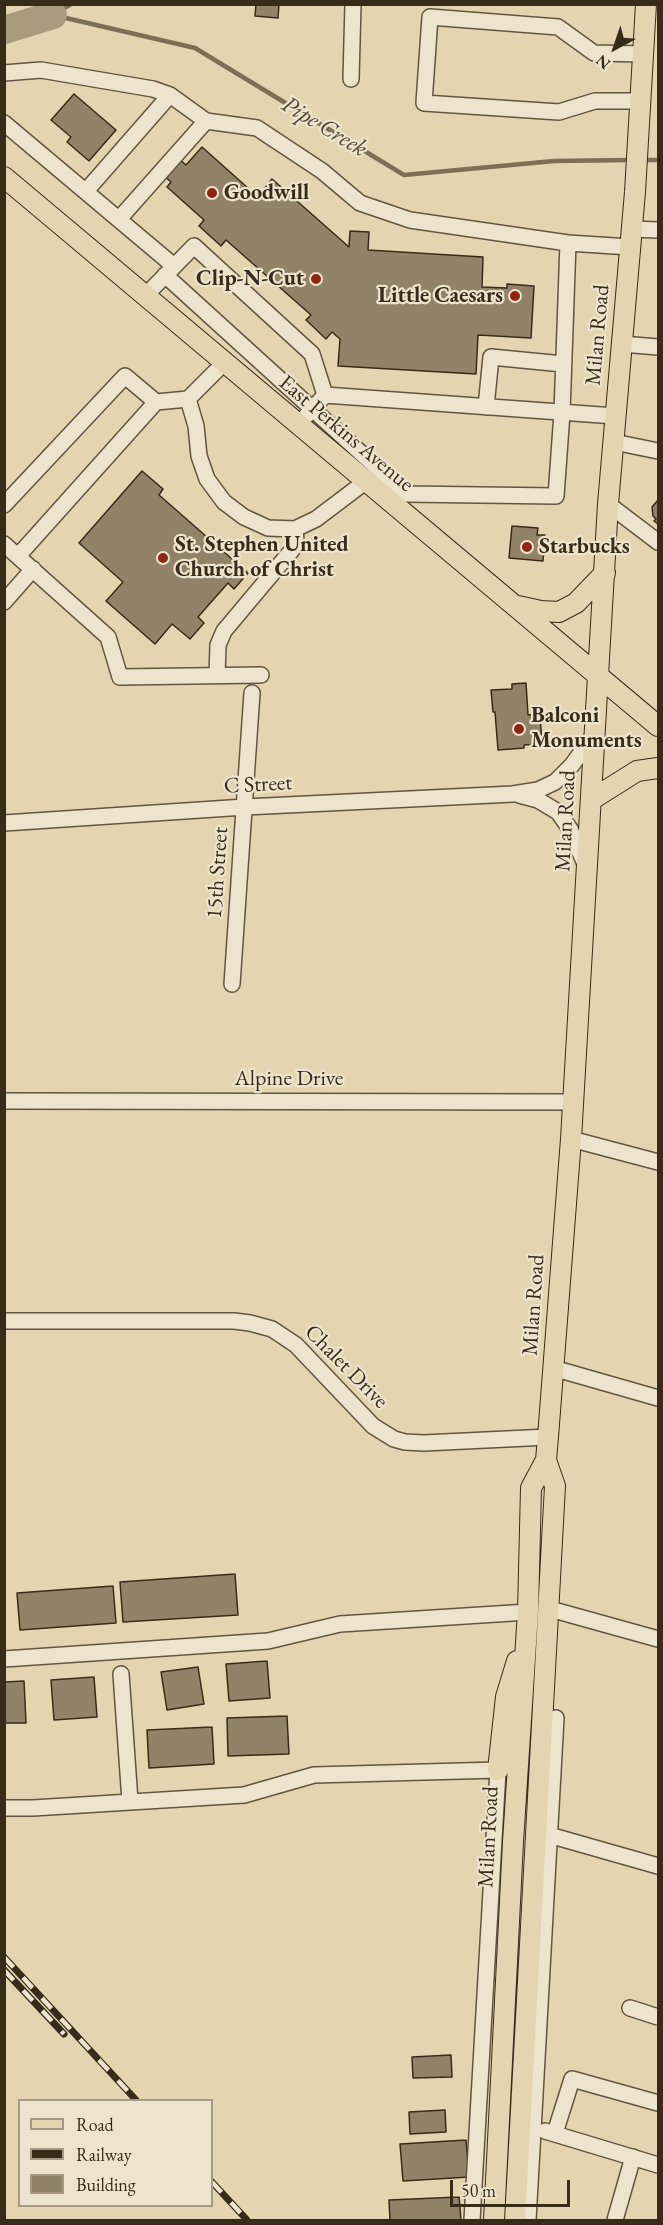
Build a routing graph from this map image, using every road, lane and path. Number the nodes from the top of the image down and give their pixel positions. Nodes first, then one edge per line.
1 (353, 4) edge
2 (646, 4) edge
3 (429, 11) edge
4 (644, 54) junction
5 (4, 73) edge
6 (351, 79) dead end
7 (170, 94) junction
8 (640, 101) junction
9 (206, 121) junction
10 (4, 123) edge
11 (4, 177) edge
12 (86, 191) junction
13 (120, 218) junction
14 (658, 230) edge
15 (631, 238) junction
16 (568, 243) junction
17 (170, 270) junction
18 (146, 295) junction
19 (622, 344) junction
20 (658, 347) edge
21 (225, 362) junction
22 (563, 364) junction
23 (325, 395) junction
24 (188, 399) junction
25 (156, 402) junction
26 (486, 407) junction
27 (311, 410) junction
28 (562, 413) junction
29 (615, 416) junction
30 (298, 425) junction
31 (614, 442) junction
32 (657, 454) edge
33 (365, 482) junction
34 (608, 504) junction
35 (4, 506) edge
36 (295, 529) junction
37 (658, 542) edge
38 (4, 544) edge
39 (18, 556) junction
40 (33, 569) junction
41 (605, 573) junction
42 (4, 602) edge
43 (513, 605) junction
44 (597, 674) junction
45 (217, 675) junction
46 (261, 675) dead end
47 (252, 693) dead end
48 (658, 726) edge
49 (594, 735) junction
50 (658, 768) edge
51 (513, 794) junction
52 (591, 800) junction
53 (245, 807) junction
54 (4, 823) edge
55 (587, 870) junction
56 (232, 984) dead end
57 (4, 1101) edge
58 (573, 1102) junction
59 (571, 1139) junction
60 (658, 1162) edge
61 (4, 1321) edge
62 (553, 1368) junction
63 (658, 1398) edge
64 (548, 1437) junction
65 (546, 1460) junction
66 (550, 1609) junction
67 (528, 1612) junction
68 (526, 1633) junction
69 (658, 1639) edge
70 (4, 1659) edge
71 (121, 1674) dead end
72 (556, 1718) joint
73 (498, 1770) junction
74 (130, 1801) junction
75 (4, 1808) edge
76 (549, 1835) junction
77 (658, 1866) edge
78 (630, 2008) dead end
79 (658, 2017) edge
80 (658, 2103) edge
81 (533, 2128) junction
82 (555, 2133) junction
83 (633, 2157) junction
84 (658, 2165) edge
85 (472, 2220) edge
86 (494, 2220) edge
87 (515, 2220) edge
88 (528, 2220) edge
89 (615, 2220) edge

1 - 6 street
2 - 4 main road, Milan Road
3 - 4 street
3 - 8 street
4 - 8 main road, Milan Road
5 - 7 street
7 - 9 street
7 - 12 street
8 - 15 main road, Milan Road
9 - 13 street
9 - 16 street
10 - 12 street
11 - 18 main road, East Perkins Avenue
12 - 13 street
13 - 17 street
14 - 15 street
15 - 16 street
15 - 19 main road, Milan Road
16 - 22 street
17 - 18 street
17 - 23 street
17 - 27 street
18 - 21 main road, East Perkins Avenue
19 - 20 street
19 - 29 main road, Milan Road
21 - 24 street
21 - 30 main road, East Perkins Avenue
22 - 26 street
22 - 28 street
23 - 26 street
23 - 27 street
24 - 25 street
24 - 36 street
25 - 35 street
25 - 39 street
26 - 28 street
27 - 28 street
27 - 30 street
28 - 29 street
29 - 31 main road, Milan Road
30 - 33 main road, East Perkins Avenue
31 - 32 street
31 - 34 main road, Milan Road
33 - 36 street
33 - 43 main road, East Perkins Avenue
34 - 37 street
34 - 41 main road, Milan Road
36 - 45 street
38 - 39 street
39 - 40 street
40 - 42 street
40 - 45 street
41 - 43 main road
41 - 44 main road, Milan Road
43 - 44 main road, East Perkins Avenue
44 - 48 main road, East Perkins Avenue
44 - 49 main road, Milan Road
45 - 46 street
47 - 53 street, 15th Street
49 - 51 street, C Street
49 - 52 main road, Milan Road
50 - 52 main road
51 - 53 street, C Street
51 - 55 street, C Street
52 - 55 main road, Milan Road
53 - 54 street, C Street
53 - 56 street, 15th Street
55 - 58 main road, Milan Road
57 - 58 street, Alpine Drive
58 - 59 main road, Milan Road
59 - 60 street
59 - 62 main road, Milan Road
61 - 64 street, Chalet Drive
62 - 63 street
62 - 64 main road, Milan Road
64 - 65 main road, Milan Road
65 - 66 main road, Milan Road
65 - 67 main road, Milan Road
66 - 69 street
66 - 72 main road
66 - 87 main road, Milan Road
67 - 68 main road, Milan Road
67 - 70 street
68 - 73 main road
68 - 86 main road, Milan Road
71 - 74 street
72 - 76 street
73 - 74 street
73 - 85 street, Milan Road
74 - 75 street
76 - 77 street
76 - 81 street
78 - 79 street
80 - 82 street
81 - 82 street
81 - 88 street
82 - 83 street
83 - 84 street
83 - 89 street

